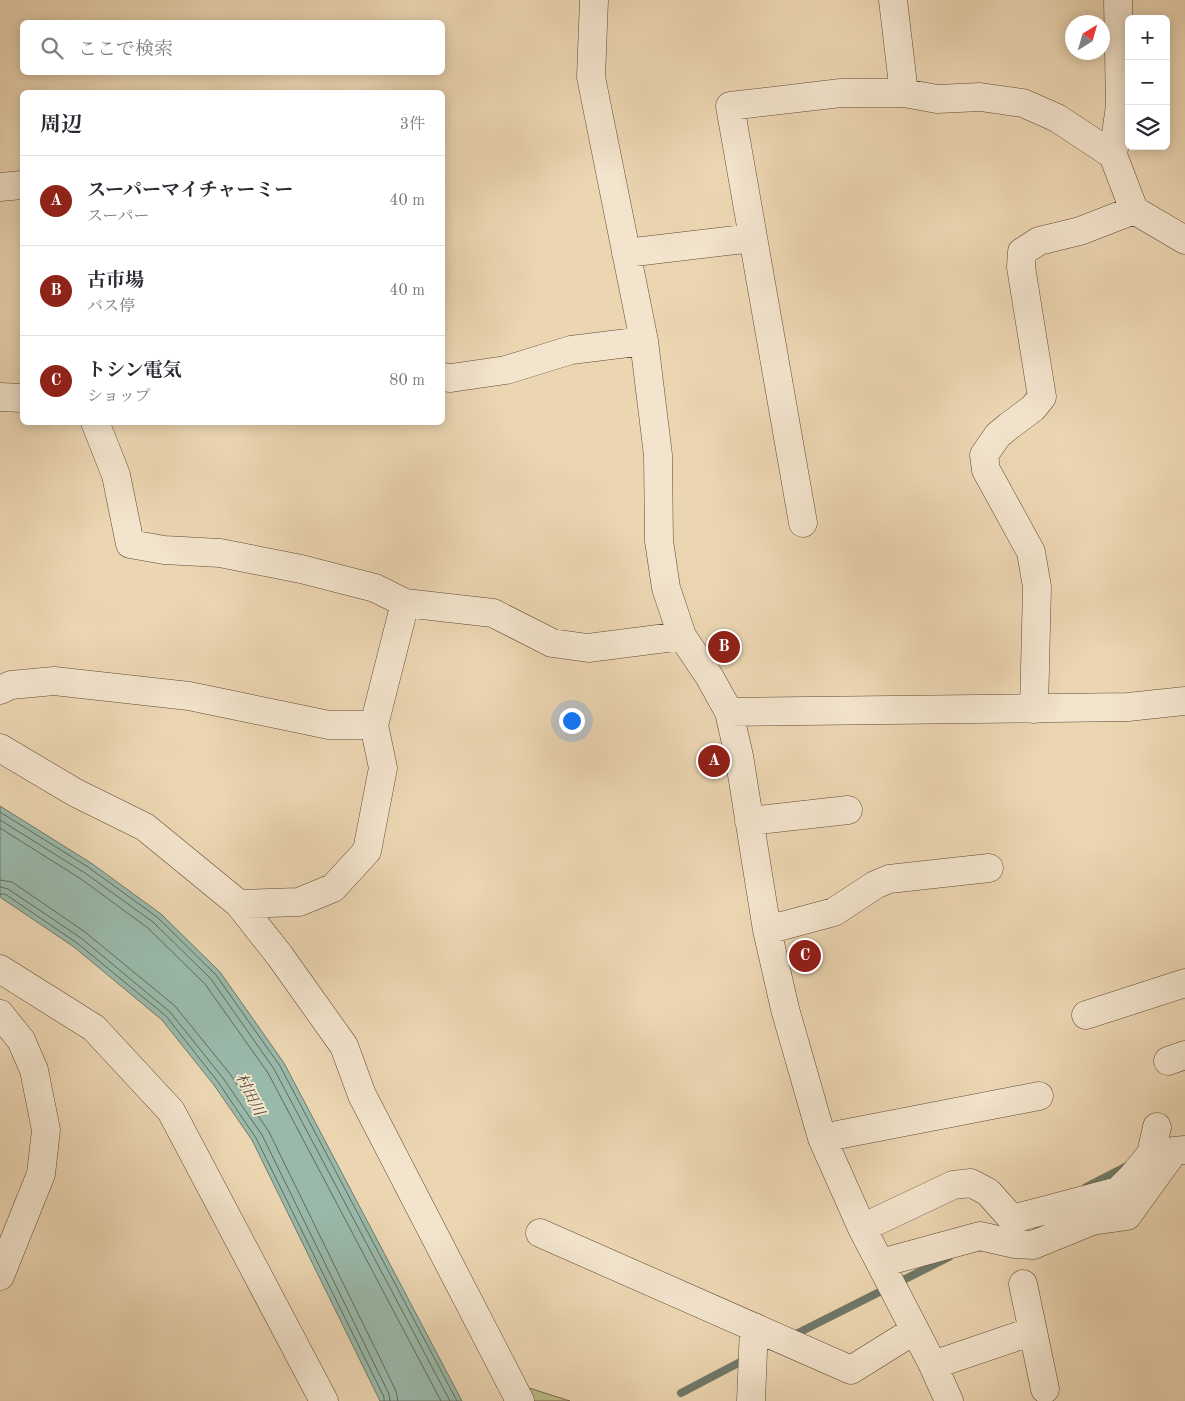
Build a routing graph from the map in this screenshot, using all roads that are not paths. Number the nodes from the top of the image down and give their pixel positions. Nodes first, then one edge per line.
1 (893, 0) edge
2 (1118, 0) edge
3 (599, 1) edge
4 (904, 93) junction
5 (1113, 154) junction
6 (20, 185) edge
7 (0, 187) edge
8 (1134, 210) junction
9 (754, 238) junction
10 (1185, 240) edge
11 (626, 252) junction
12 (644, 341) junction
13 (445, 377) edge
14 (0, 397) edge
15 (20, 398) edge
16 (96, 425) edge
17 (803, 523) dead end
18 (405, 603) junction
19 (682, 636) junction
20 (0, 690) edge
21 (1185, 701) edge
22 (1034, 709) junction
23 (729, 712) junction
24 (374, 725) junction
25 (0, 748) edge
26 (848, 810) dead end
27 (749, 821) junction
28 (988, 868) dead end
29 (239, 904) junction
30 (767, 930) junction
31 (0, 969) edge
32 (1185, 983) edge
33 (0, 1014) edge
34 (1086, 1015) dead end
35 (1039, 1096) dead end
36 (1157, 1127) dead end
37 (822, 1138) junction
38 (1185, 1150) edge
39 (862, 1228) junction
40 (540, 1233) dead end
41 (881, 1263) junction
42 (0, 1276) edge
43 (1023, 1284) dead end
44 (754, 1328) junction
45 (915, 1330) junction
46 (1033, 1331) junction
47 (932, 1365) junction
48 (1045, 1389) dead end
49 (324, 1401) edge
50 (520, 1401) edge
51 (750, 1401) edge
52 (949, 1401) edge

1 - 4 street
2 - 5 street
3 - 11 street
4 - 5 street
4 - 9 street
5 - 8 street
6 - 7 street
8 - 10 street
8 - 22 street
9 - 11 street
9 - 17 street
11 - 12 street
12 - 13 street
12 - 19 street
14 - 15 street
16 - 18 street
18 - 19 street
18 - 24 street
19 - 23 street
20 - 24 street
21 - 22 street
22 - 23 street
23 - 27 street
24 - 29 street
25 - 29 street
26 - 27 street
27 - 30 street
28 - 30 street
29 - 50 street
30 - 37 street
31 - 49 street
32 - 34 street
33 - 42 street
35 - 37 street
36 - 39 street
37 - 39 street
38 - 41 street
39 - 41 street
40 - 44 street
41 - 45 street
43 - 46 street
44 - 45 street
44 - 51 street
45 - 47 street
46 - 47 street
46 - 48 street
47 - 52 street

